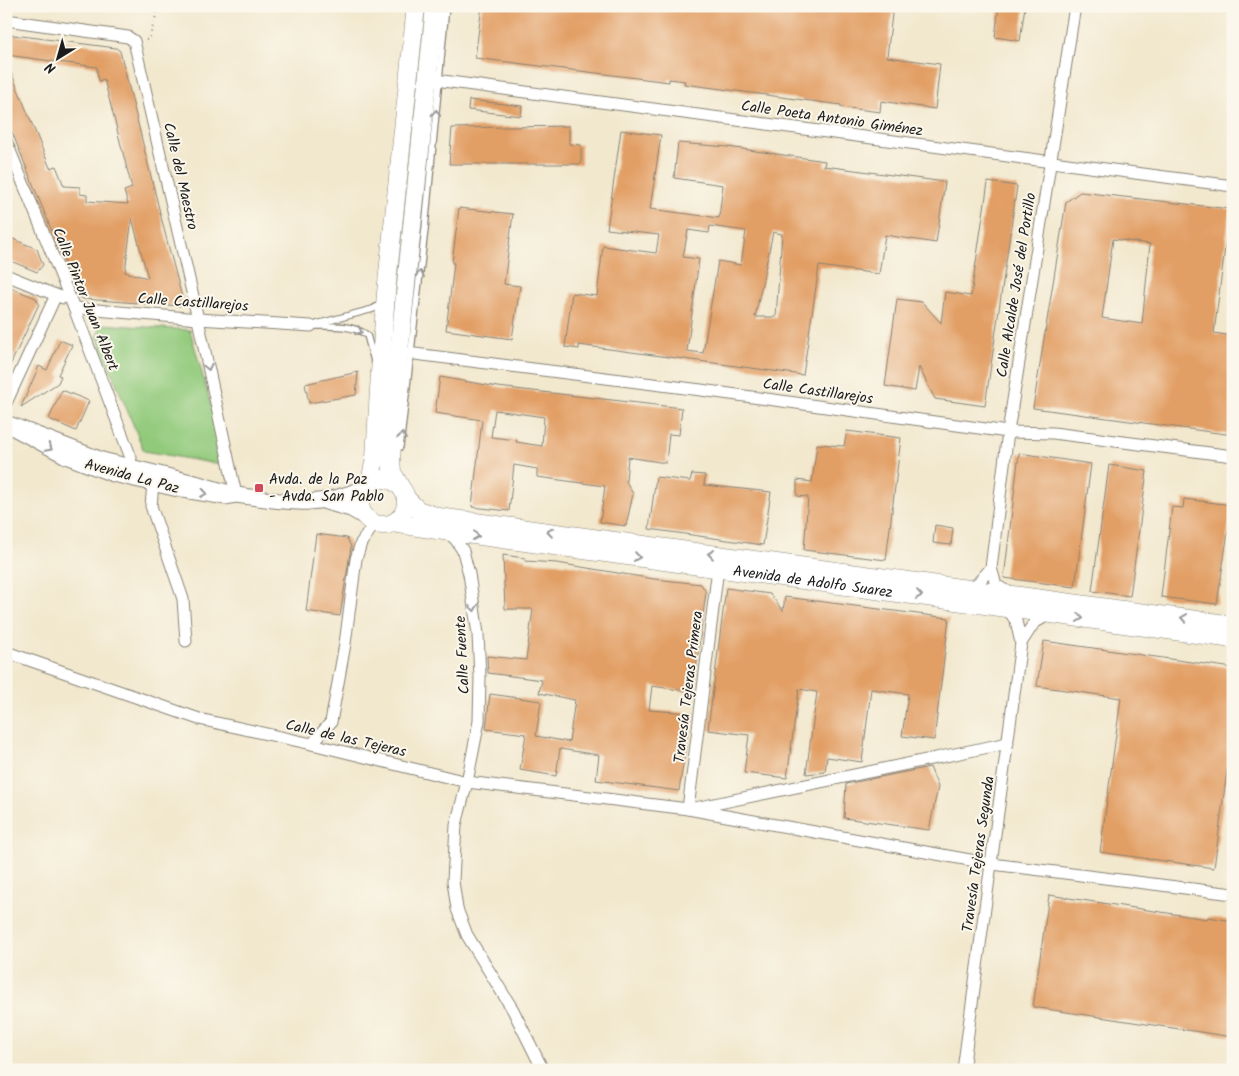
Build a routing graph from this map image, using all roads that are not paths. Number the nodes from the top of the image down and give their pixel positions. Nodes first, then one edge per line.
1 (416, 6) edge
2 (421, 6) edge
3 (435, 6) edge
4 (446, 6) edge
5 (1075, 6) edge
6 (6, 20) edge
7 (425, 76) junction
8 (414, 94) dead end
9 (6, 141) edge
10 (1051, 163) junction
11 (399, 180) junction
12 (1233, 186) edge
13 (6, 275) edge
14 (386, 293) junction
15 (56, 295) junction
16 (72, 304) junction
17 (198, 319) junction
18 (311, 326) junction
19 (397, 350) junction
20 (388, 366) dead end
21 (379, 387) junction
22 (6, 403) edge
23 (6, 424) edge
24 (1008, 432) junction
25 (1233, 456) edge
26 (375, 458) junction
27 (123, 466) junction
28 (153, 484) junction
29 (368, 484) junction
30 (402, 491) junction
31 (236, 495) junction
32 (320, 502) junction
33 (371, 521) junction
34 (393, 523) junction
35 (447, 532) junction
36 (718, 568) junction
37 (991, 568) junction
38 (966, 588) junction
39 (1011, 601) junction
40 (1049, 614) junction
41 (1233, 625) edge
42 (1233, 640) edge
43 (186, 641) dead end
44 (1021, 643) junction
45 (6, 652) edge
46 (1008, 743) junction
47 (312, 744) junction
48 (467, 782) junction
49 (688, 809) junction
50 (992, 864) junction
51 (1233, 894) edge
52 (543, 1070) edge
53 (963, 1070) edge

1 - 11 main road
2 - 7 lane
3 - 7 main road
4 - 7 lane
5 - 10 street, Calle Alcalde José del Portillo
6 - 17 street, Calle del Maestro
7 - 10 street, Calle Poeta Antonio Giménez
19 -> 7 main road
8 - 11 lane
9 - 16 street, Calle Pintor Juan Albert
10 - 12 street, Calle Poeta Antonio Giménez
10 - 24 street, Calle Alcalde José del Portillo
11 - 14 main road
11 - 19 lane
13 - 15 street, Calle Castillarejos
14 - 18 lane
14 - 21 main road
15 - 16 street, Calle Castillarejos
15 - 22 street
16 - 17 street, Calle Castillarejos
16 - 27 street, Calle Pintor Juan Albert
17 - 18 street, Calle Castillarejos
17 -> 31 street, Calle del Maestro
18 -> 21 lane
19 - 24 street, Calle Castillarejos
30 -> 19 lane
19 - 30 main road
20 - 26 lane
21 - 26 main road
23 - 27 main road, Avenida La Paz
23 -> 28 main road, Avenida La Paz
24 - 25 street, Calle Castillarejos
24 - 37 street, Calle Alcalde José del Portillo
26 - 29 main road
27 - 31 main road, Avenida La Paz
28 -> 31 main road, Avenida La Paz
28 - 43 street
29 - 30 main road
29 - 32 main road, Avenida La Paz
29 - 33 main road
30 - 34 main road
38 -> 30 main road, Avenida de Adolfo Suarez
31 - 32 main road, Avenida La Paz
32 - 33 main road, Avenida La Paz
33 - 34 main road
33 - 47 street
34 - 35 main road, Avenida de Adolfo Suarez
35 -> 36 main road, Avenida de Adolfo Suarez
35 -> 48 street, Calle Fuente
36 -> 39 main road, Avenida de Adolfo Suarez
36 - 49 street, Travesía Tejeras Primera
37 - 38 street
37 - 39 street
38 - 39 main road, Avenida de Adolfo Suarez
39 - 40 main road, Avenida de Adolfo Suarez
41 -> 39 main road, Avenida de Adolfo Suarez
39 - 44 street
40 -> 42 main road, Avenida de Adolfo Suarez
40 - 44 street
44 - 46 street, Travesía Tejeras Segunda
45 - 47 street, Calle de las Tejeras
46 - 49 street
46 - 50 street, Travesía Tejeras Segunda
47 - 48 street, Calle de las Tejeras
48 - 49 street, Calle de las Tejeras
48 - 52 street, Calle Fuente
49 - 50 street, Calle de las Tejeras
50 - 51 street, Calle de las Tejeras
50 - 53 street, Travesía Tejeras Segunda

